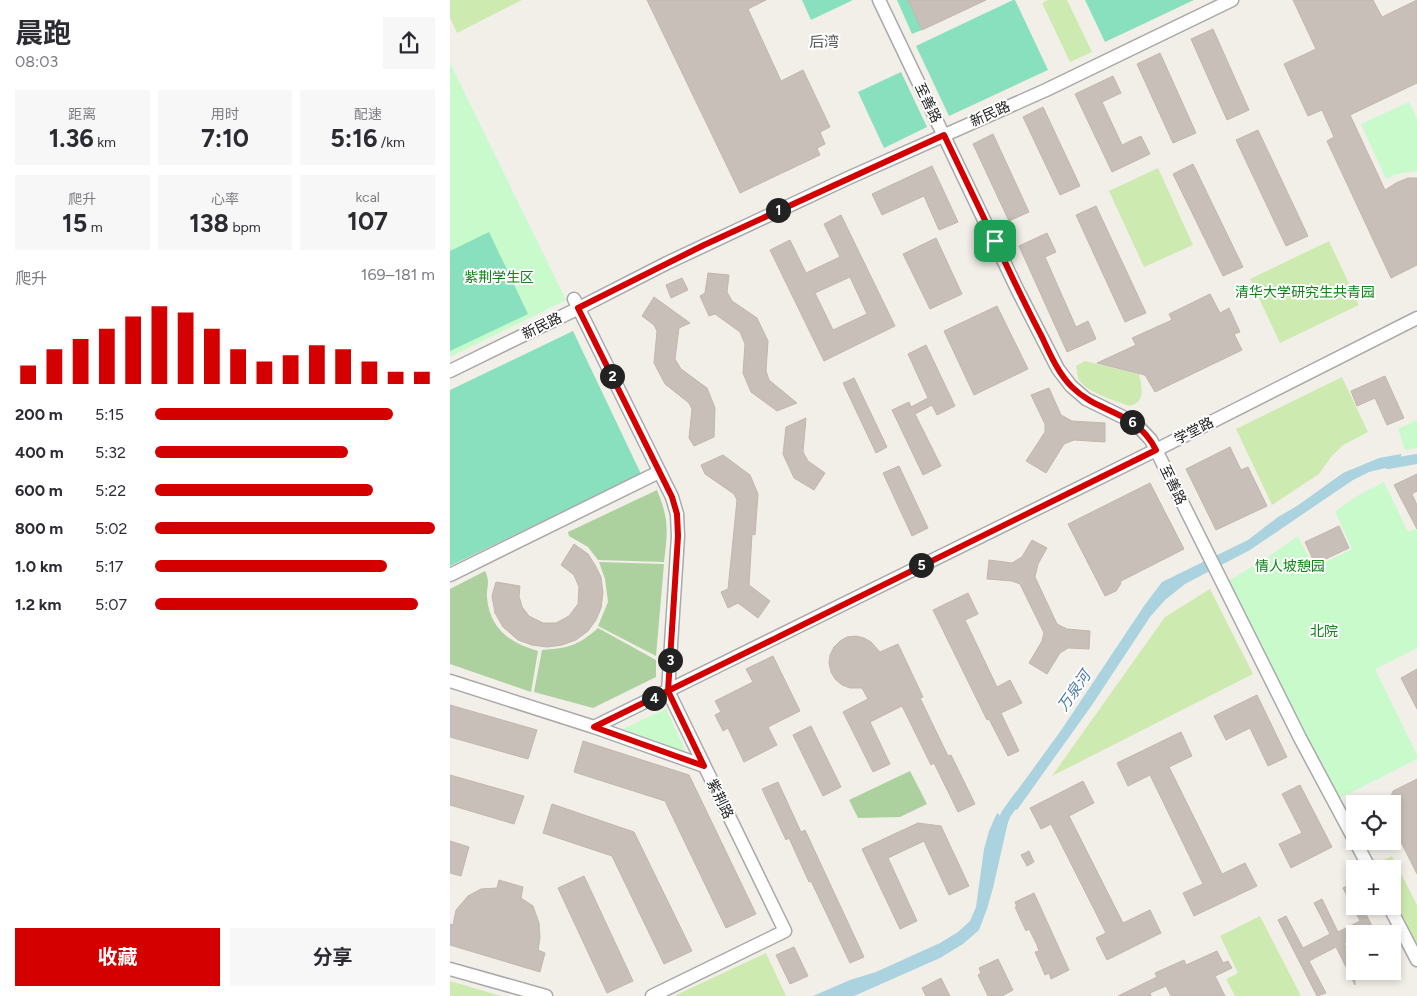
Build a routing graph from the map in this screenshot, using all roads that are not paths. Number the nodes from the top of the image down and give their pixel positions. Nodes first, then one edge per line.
1 (879, 0) edge
2 (1232, 0) edge
3 (944, 135) junction
4 (576, 304) junction
5 (1417, 318) edge
6 (450, 371) edge
7 (1156, 450) junction
8 (659, 472) junction
9 (450, 575) edge
10 (450, 681) edge
11 (668, 691) junction
12 (594, 727) junction
13 (704, 766) junction
14 (1346, 824) edge
15 (1394, 915) edge
16 (1417, 960) edge
17 (450, 969) edge
18 (546, 996) edge
19 (652, 996) edge

1 - 3 street, 至善路
2 - 3 street, 新民路
3 - 4 street, 新民路
3 - 7 street, 至善路
4 - 6 street, 新民路
4 - 8 street, 紫荆路
5 - 7 street, 学堂路
7 - 11 street, 学堂路
7 - 14 street, 至善路
8 - 9 street
8 - 11 street, 紫荆路
10 - 12 street
11 - 12 street, 学堂路
11 - 13 street, 紫荆路
12 - 13 street
13 - 19 street, 紫荆路
15 - 16 street
17 - 18 street

